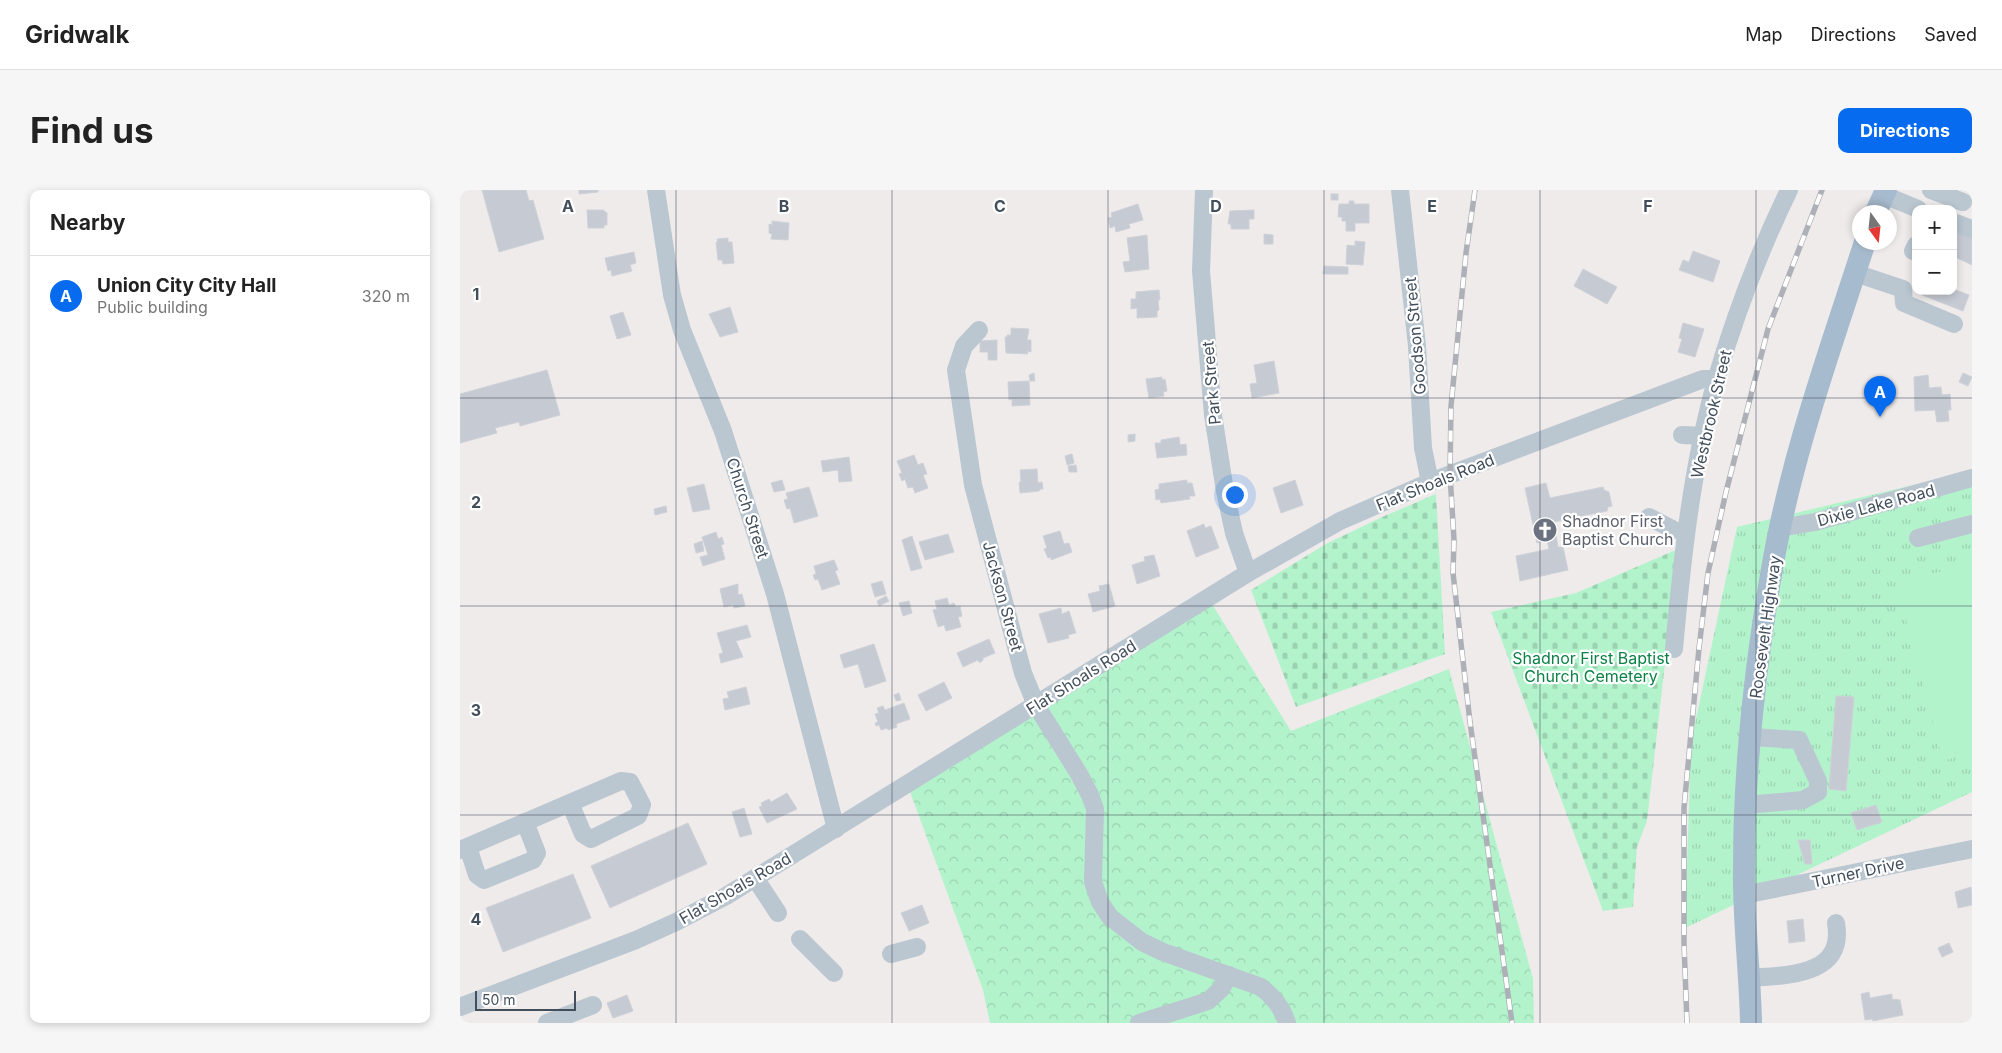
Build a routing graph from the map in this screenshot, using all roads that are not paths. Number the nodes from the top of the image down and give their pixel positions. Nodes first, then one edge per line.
1 (656, 190) edge
2 (1204, 190) edge
3 (1400, 190) edge
4 (1789, 190) edge
5 (1931, 190) edge
6 (1882, 199) edge
7 (1964, 202) dead end
8 (1912, 207) edge
9 (1957, 223) edge
10 (1972, 229) edge
11 (1862, 250) edge
12 (1855, 273) junction
13 (1954, 324) dead end
14 (979, 330) dead end
15 (1717, 379) junction
16 (1682, 435) dead end
17 (1704, 436) junction
18 (1972, 478) edge
19 (1430, 482) junction
20 (1649, 517) dead end
21 (1972, 524) edge
22 (1780, 528) junction
23 (1677, 530) junction
24 (1918, 538) dead end
25 (1248, 573) junction
26 (1674, 650) dead end
27 (1036, 705) junction
28 (1750, 737) junction
29 (570, 803) dead end
30 (1746, 805) junction
31 (525, 822) junction
32 (836, 829) junction
33 (464, 849) edge
34 (1972, 849) edge
35 (755, 878) junction
36 (1744, 895) junction
37 (778, 913) dead end
38 (1836, 922) dead end
39 (800, 939) dead end
40 (917, 947) dead end
41 (891, 954) dead end
42 (834, 973) dead end
43 (1229, 976) junction
44 (1750, 978) junction
45 (593, 1005) dead end
46 (460, 1007) edge
47 (547, 1023) edge
48 (1139, 1023) edge
49 (1287, 1023) edge
50 (1750, 1023) edge

1 - 32 street, Church Street
2 - 25 street, Park Street
3 - 19 street, Goodson Street
4 - 15 street, Westbrook Street
5 - 7 street
6 - 8 street
9 - 10 street
11 - 12 main road, Roosevelt Highway
12 - 13 street
12 - 22 main road, Roosevelt Highway
14 - 27 street, Jackson Street
15 - 17 street, Westbrook Street
15 - 19 street, Flat Shoals Road
16 - 17 street
17 - 23 street, Westbrook Street
18 - 22 street, Dixie Lake Road
19 - 25 street, Flat Shoals Road
20 - 23 street
21 - 24 street
22 - 28 main road, Roosevelt Highway
23 - 26 street, Westbrook Street
25 - 27 street, Flat Shoals Road
27 - 32 street, Flat Shoals Road
27 - 43 street, Jackson Street
28 - 30 main road, Roosevelt Highway
28 - 30 street
29 - 31 street
30 - 36 main road, Roosevelt Highway
31 - 33 street
31 - 33 street
32 - 35 street, Flat Shoals Road
34 - 36 street, Turner Drive
35 - 37 street
35 - 46 street, Flat Shoals Road
36 - 44 main road, Roosevelt Highway
38 - 44 street
39 - 42 street
40 - 41 street
43 - 48 street
43 - 49 street, Jackson Street
44 - 50 main road, Roosevelt Highway
45 - 47 street

